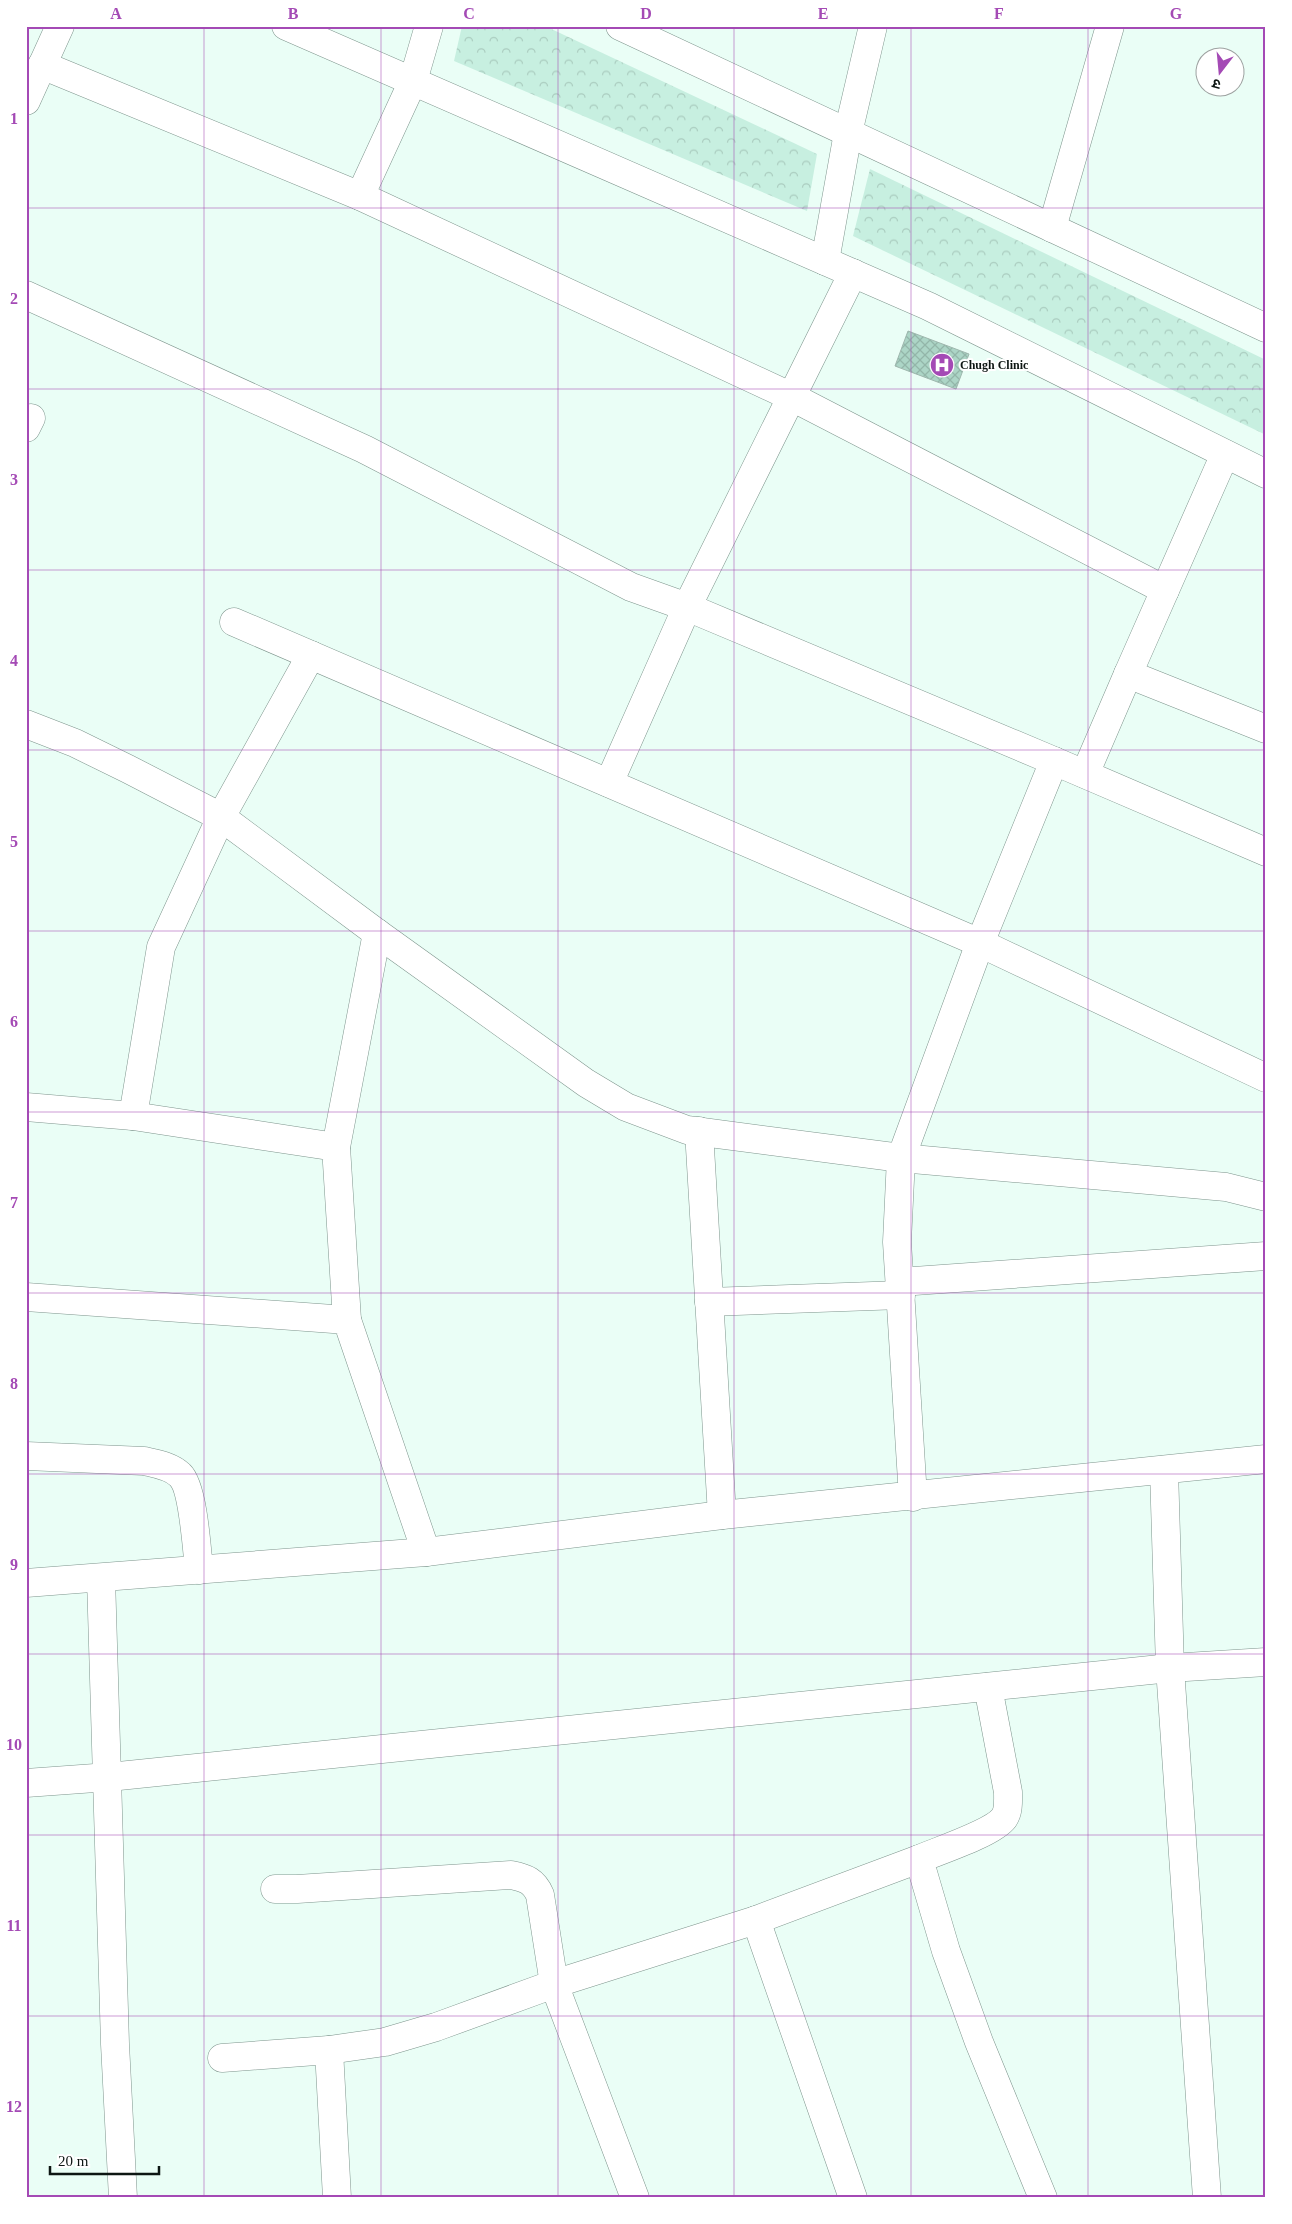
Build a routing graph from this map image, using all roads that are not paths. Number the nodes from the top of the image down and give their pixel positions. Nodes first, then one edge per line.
1 (60, 26) edge
2 (286, 26) edge
3 (429, 26) edge
4 (620, 26) edge
5 (873, 26) edge
6 (1110, 26) edge
7 (42, 65) junction
8 (413, 81) junction
9 (26, 101) edge
10 (848, 133) junction
11 (360, 196) junction
12 (1052, 228) junction
13 (825, 261) junction
14 (853, 273) junction
15 (26, 295) edge
16 (1266, 328) edge
17 (792, 397) junction
18 (1225, 454) junction
19 (1266, 474) edge
20 (1165, 590) junction
21 (687, 607) junction
22 (234, 622) dead end
23 (311, 655) junction
24 (1128, 674) junction
25 (26, 724) edge
26 (1266, 729) edge
27 (1054, 761) junction
28 (1085, 774) junction
29 (609, 783) junction
30 (221, 817) junction
31 (1266, 852) edge
32 (377, 933) junction
33 (980, 943) junction
34 (1266, 1078) edge
35 (26, 1107) edge
36 (134, 1116) junction
37 (699, 1131) junction
38 (336, 1148) junction
39 (901, 1158) junction
40 (1266, 1197) edge
41 (1266, 1256) edge
42 (900, 1288) junction
43 (26, 1297) edge
44 (708, 1302) junction
45 (347, 1320) junction
46 (26, 1456) edge
47 (1266, 1459) edge
48 (1164, 1470) junction
49 (913, 1497) junction
50 (722, 1515) junction
51 (426, 1552) junction
52 (200, 1570) junction
53 (101, 1578) junction
54 (26, 1583) edge
55 (1266, 1662) edge
56 (1170, 1668) junction
57 (988, 1686) junction
58 (108, 1777) junction
59 (26, 1783) edge
60 (919, 1859) junction
61 (275, 1889) dead end
62 (756, 1920) junction
63 (554, 1984) junction
64 (329, 2050) junction
65 (222, 2058) dead end
66 (123, 2198) edge
67 (337, 2198) edge
68 (635, 2198) edge
69 (853, 2198) edge
70 (1043, 2198) edge
71 (1207, 2198) edge

1 - 7 street
2 - 8 street
3 - 8 street
4 - 10 street
5 - 10 street
6 - 12 street
7 - 9 street
7 - 11 street
8 - 11 street
8 - 13 street
10 - 12 street
10 - 13 street
11 - 17 street
12 - 16 street
13 - 14 street
14 - 17 street
14 - 18 street
15 - 21 street
17 - 20 street
17 - 21 street
18 - 19 street
18 - 20 street
20 - 24 street
21 - 27 street
21 - 29 street
22 - 23 street
23 - 29 street
23 - 30 street
24 - 26 street
24 - 28 street
25 - 30 street
27 - 28 street
27 - 33 street
28 - 31 street
29 - 33 street
30 - 32 street
30 - 36 street
32 - 37 street
32 - 38 street
33 - 34 street
33 - 39 street
35 - 36 street
36 - 38 street
37 - 39 street
37 - 44 street
38 - 45 street
39 - 40 street
39 - 42 street
41 - 42 street
42 - 44 street
42 - 49 street
43 - 45 street
44 - 50 street
45 - 51 street
46 - 52 street
47 - 48 street
48 - 49 street
48 - 56 street
49 - 50 street
50 - 51 street
51 - 52 street
52 - 53 street
53 - 54 street
53 - 58 street
55 - 56 street
56 - 57 street
56 - 71 street
57 - 58 street
57 - 60 street
58 - 59 street
58 - 66 street
60 - 62 street
60 - 70 street
61 - 63 street
62 - 63 street
62 - 69 street
63 - 64 street
63 - 68 street
64 - 65 street
64 - 67 street

